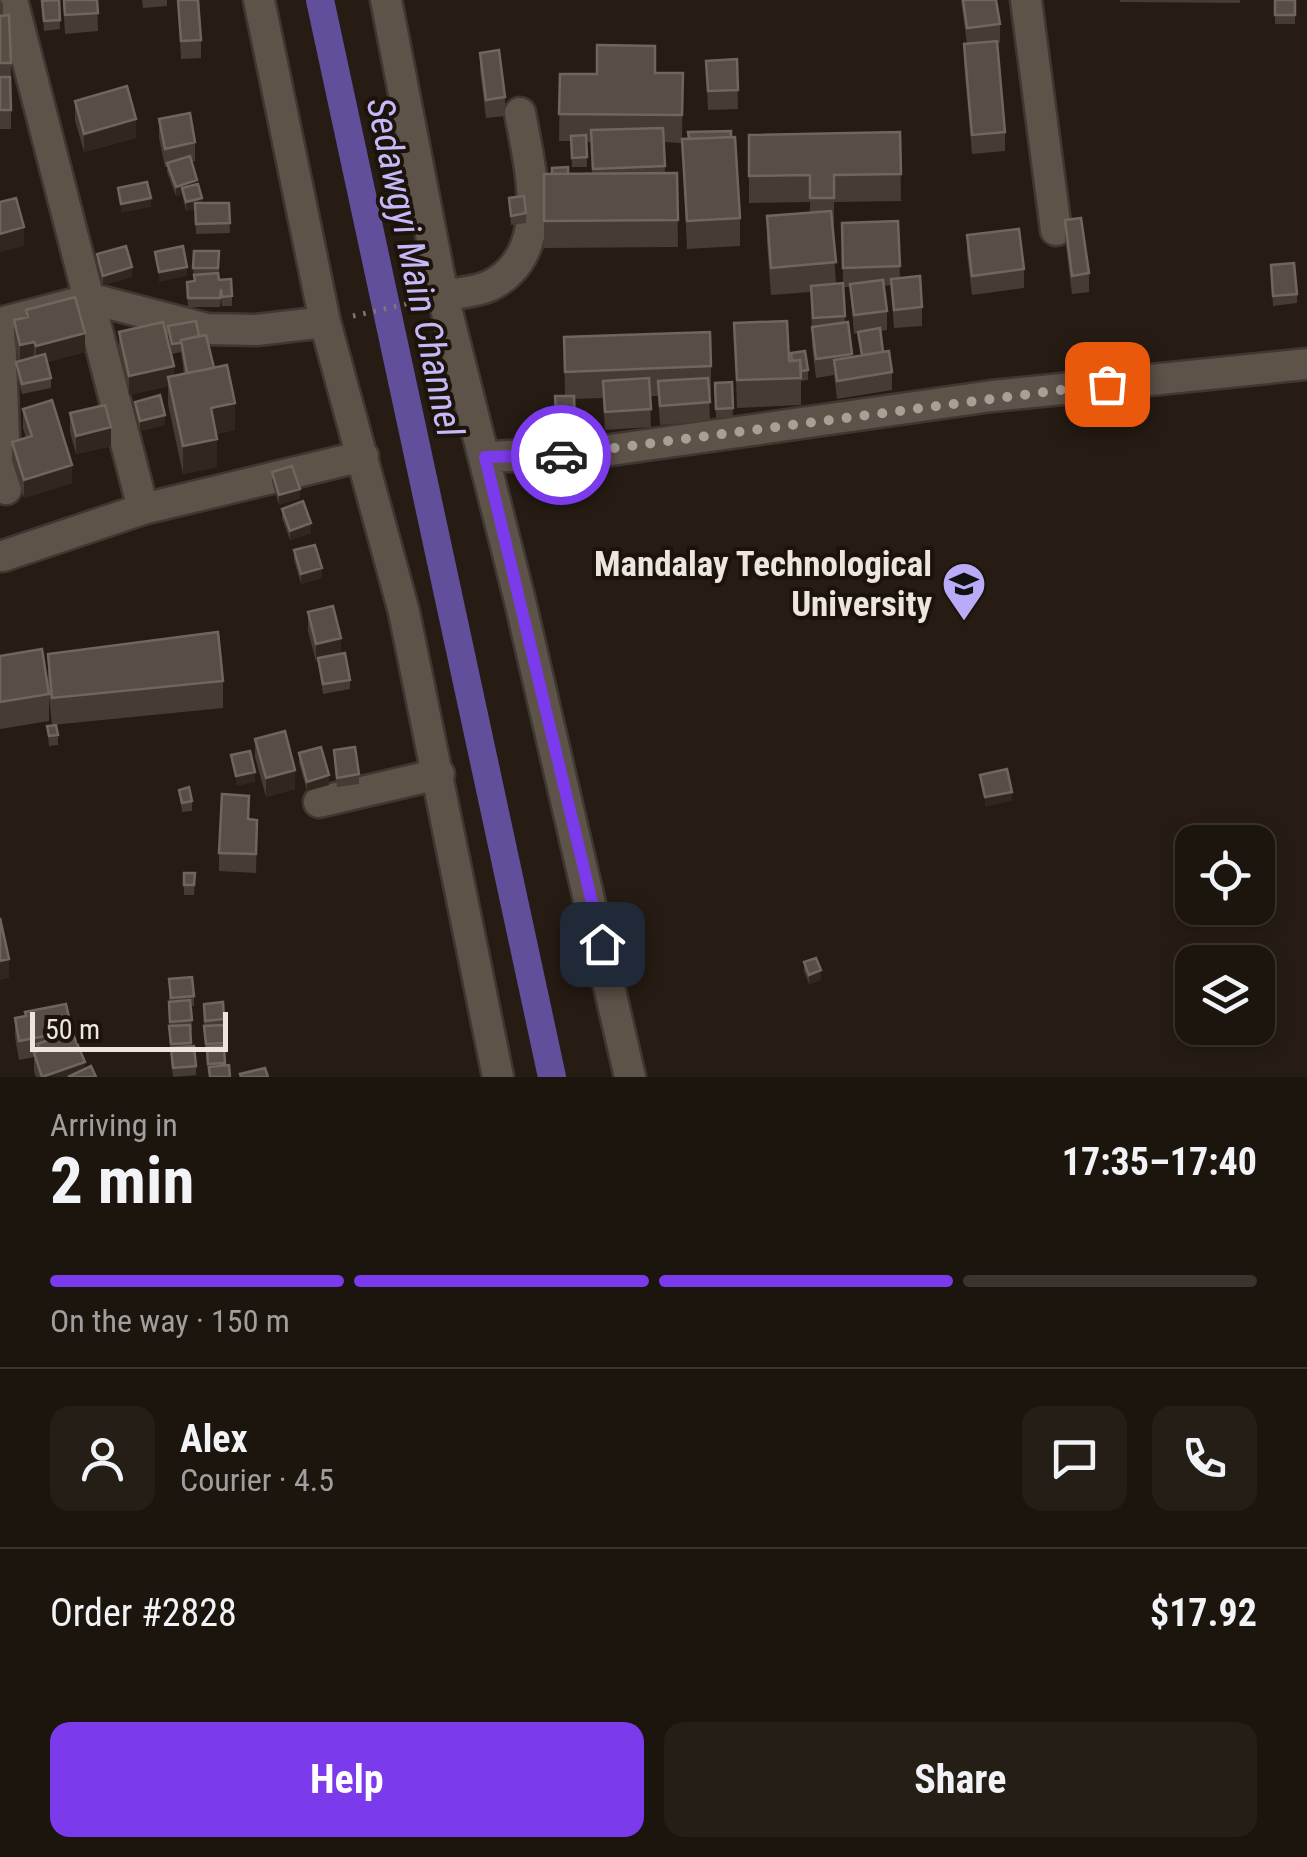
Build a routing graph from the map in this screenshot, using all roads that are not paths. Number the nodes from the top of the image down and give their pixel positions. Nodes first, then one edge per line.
1 (12, 0) edge
2 (259, 0) edge
3 (386, 0) edge
4 (1026, 0) edge
5 (520, 113) dead end
6 (1056, 230) dead end
7 (92, 299) junction
8 (431, 299) junction
9 (337, 320) junction
10 (0, 323) edge
11 (0, 333) edge
12 (1307, 364) edge
13 (363, 456) junction
14 (485, 457) junction
15 (6, 489) dead end
16 (143, 509) junction
17 (3, 556) dead end
18 (440, 774) junction
19 (318, 802) dead end
20 (498, 1077) edge
21 (630, 1077) edge

1 - 7 street
2 - 9 street
3 - 8 street
4 - 6 street
5 - 8 street
7 - 9 street
7 - 10 street
7 - 16 street
8 - 14 street
9 - 13 street
11 - 15 street
12 - 14 street
13 - 16 street
13 - 18 street
14 - 21 street
16 - 17 street
18 - 19 street
18 - 20 street

